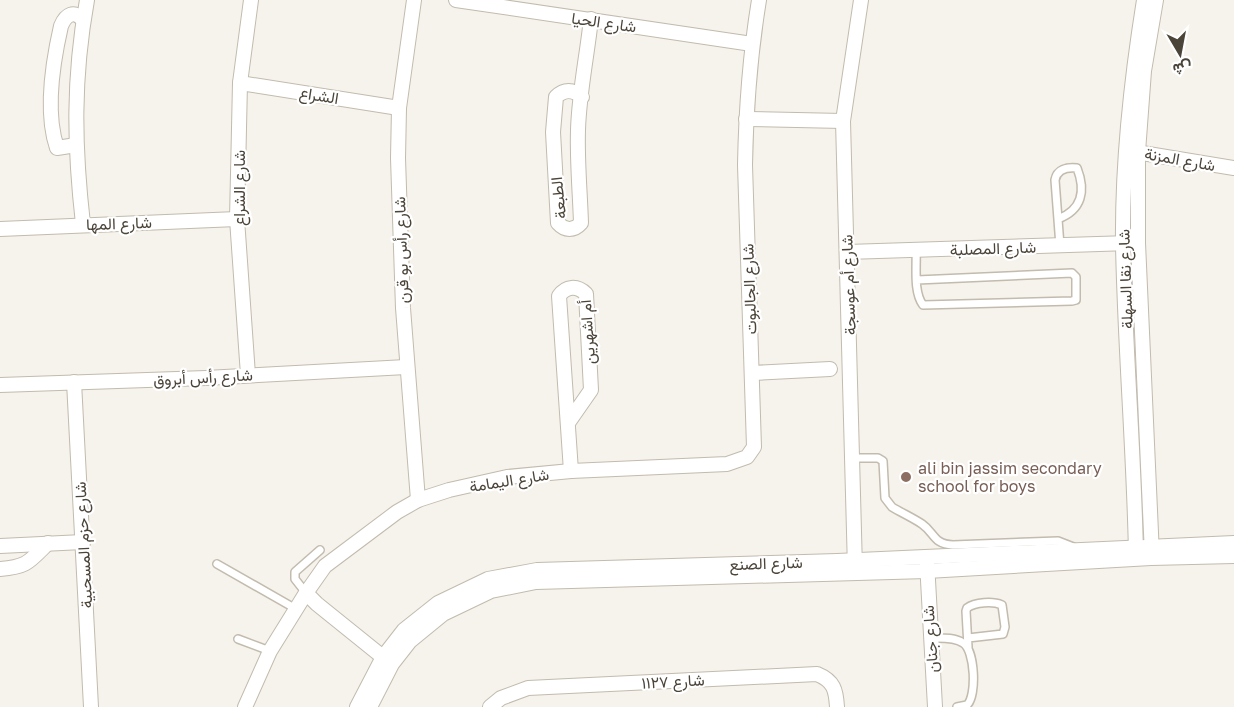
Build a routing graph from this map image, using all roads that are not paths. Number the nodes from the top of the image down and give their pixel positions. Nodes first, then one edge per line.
1 (87, 0) edge
2 (251, 0) edge
3 (414, 0) edge
4 (456, 0) edge
5 (759, 0) edge
6 (861, 0) edge
7 (1144, 0) edge
8 (1156, 0) edge
9 (83, 20) junction
10 (591, 20) junction
11 (752, 44) junction
12 (585, 65) junction
13 (240, 83) junction
14 (559, 94) junction
15 (582, 98) junction
16 (399, 108) junction
17 (746, 118) junction
18 (843, 121) junction
19 (76, 145) junction
20 (57, 148) junction
21 (1132, 151) junction
22 (1234, 168) edge
23 (76, 170) junction
24 (237, 219) junction
25 (1058, 219) junction
26 (83, 224) junction
27 (0, 228) edge
28 (1123, 243) junction
29 (1138, 243) junction
30 (1060, 246) junction
31 (916, 250) junction
32 (847, 252) junction
33 (917, 280) junction
34 (406, 367) junction
35 (830, 369) dead end
36 (752, 373) junction
37 (249, 375) junction
38 (74, 382) junction
39 (0, 385) edge
40 (591, 390) junction
41 (564, 392) junction
42 (568, 423) junction
43 (747, 457) joint
44 (852, 458) junction
45 (571, 471) junction
46 (418, 501) junction
47 (83, 542) junction
48 (48, 543) junction
49 (1234, 543) edge
50 (5, 546) edge
51 (320, 550) dead end
52 (1078, 550) junction
53 (1152, 552) junction
54 (1136, 553) junction
55 (1234, 556) edge
56 (217, 564) dead end
57 (927, 564) junction
58 (855, 566) junction
59 (17, 568) junction
60 (0, 569) edge
61 (306, 592) junction
62 (296, 609) junction
63 (931, 638) junction
64 (968, 638) junction
65 (238, 639) dead end
66 (968, 647) junction
67 (270, 651) junction
68 (387, 660) junction
69 (91, 707) edge
70 (245, 707) edge
71 (357, 707) edge
72 (370, 707) edge
73 (490, 707) edge
74 (837, 707) edge
75 (935, 707) edge
76 (957, 707) edge

1 - 9 street
2 - 13 street, شارع الشراع
3 - 16 street, شارع رأس بو قرن
4 - 10 street, شارع الحيا
5 - 11 street, شارع الجالبوت
6 - 18 street, شارع أم عوسجة
7 - 21 street, شارع نقا السهلة
8 - 21 street, شارع نقا السهلة
9 - 19 street
9 - 20 street
10 - 11 street, شارع الحيا
10 - 12 street, الطبعة
11 - 17 street, شارع الجالبوت
12 - 14 street
12 - 15 street, الطبعة
13 - 16 street, الشراع
13 - 24 street, شارع الشراع
14 - 15 street
14 - 15 street, الطبعة
16 - 34 street, شارع رأس بو قرن
17 - 18 street
17 - 36 street, شارع الجالبوت
18 - 32 street, شارع أم عوسجة
19 - 20 street
19 - 23 street
20 - 23 street
21 - 22 street, شارع المزنة
21 - 28 street, شارع نقا السهلة
21 - 29 street, شارع نقا السهلة
23 - 26 street
24 - 26 street, شارع المها
24 - 37 street, شارع الشراع
25 - 25 lane
25 - 30 lane
26 - 27 street, شارع المها
28 - 29 street, شارع المصلبة
28 - 30 street, شارع المصلبة
28 - 54 street, شارع نقا السهلة
29 - 53 street, شارع نقا السهلة
30 - 31 street, شارع المصلبة
31 - 32 street, شارع المصلبة
31 - 33 lane
32 - 44 street, شارع أم عوسجة
33 - 33 lane
34 - 37 street, شارع رأس أبروق
34 - 46 street, شارع رأس بو قرن
35 - 36 street
36 - 43 street, شارع الجالبوت
37 - 38 street, شارع رأس أبروق
38 - 39 street, شارع رأس أبروق
38 - 47 street, شارع حزم المسحبية
40 - 41 street
40 - 41 street, أم اشهرين
40 - 42 street
41 - 42 street, أم اشهرين
42 - 45 street, أم اشهرين
43 - 45 street, شارع اليمامة
44 - 52 lane
44 - 58 street, شارع أم عوسجة
45 - 46 street, شارع اليمامة
46 - 61 street, شارع اليمامة
47 - 48 street
47 - 69 street, شارع حزم المسحبية
48 - 50 street
48 - 59 street
49 - 53 street, شارع الصنع
50 - 59 street
51 - 61 lane
52 - 54 street, شارع الصنع
52 - 57 street, شارع الصنع
53 - 54 street, شارع الصنع
53 - 55 street, شارع الصنع
54 - 57 street, شارع الصنع
56 - 62 lane
57 - 58 street, شارع الصنع
57 - 63 street, شارع جنان
58 - 68 street, شارع الصنع
59 - 60 street
61 - 62 street, شارع اليمامة
61 - 68 street
62 - 67 street, شارع اليمامة
63 - 66 lane
63 - 75 street, شارع جنان
64 - 64 lane
64 - 66 lane
65 - 67 lane
66 - 76 lane
67 - 70 street, شارع اليمامة
68 - 71 street, شارع الصنع
68 - 72 street, شارع الصنع
73 - 74 street, شارع ١١٢٧

